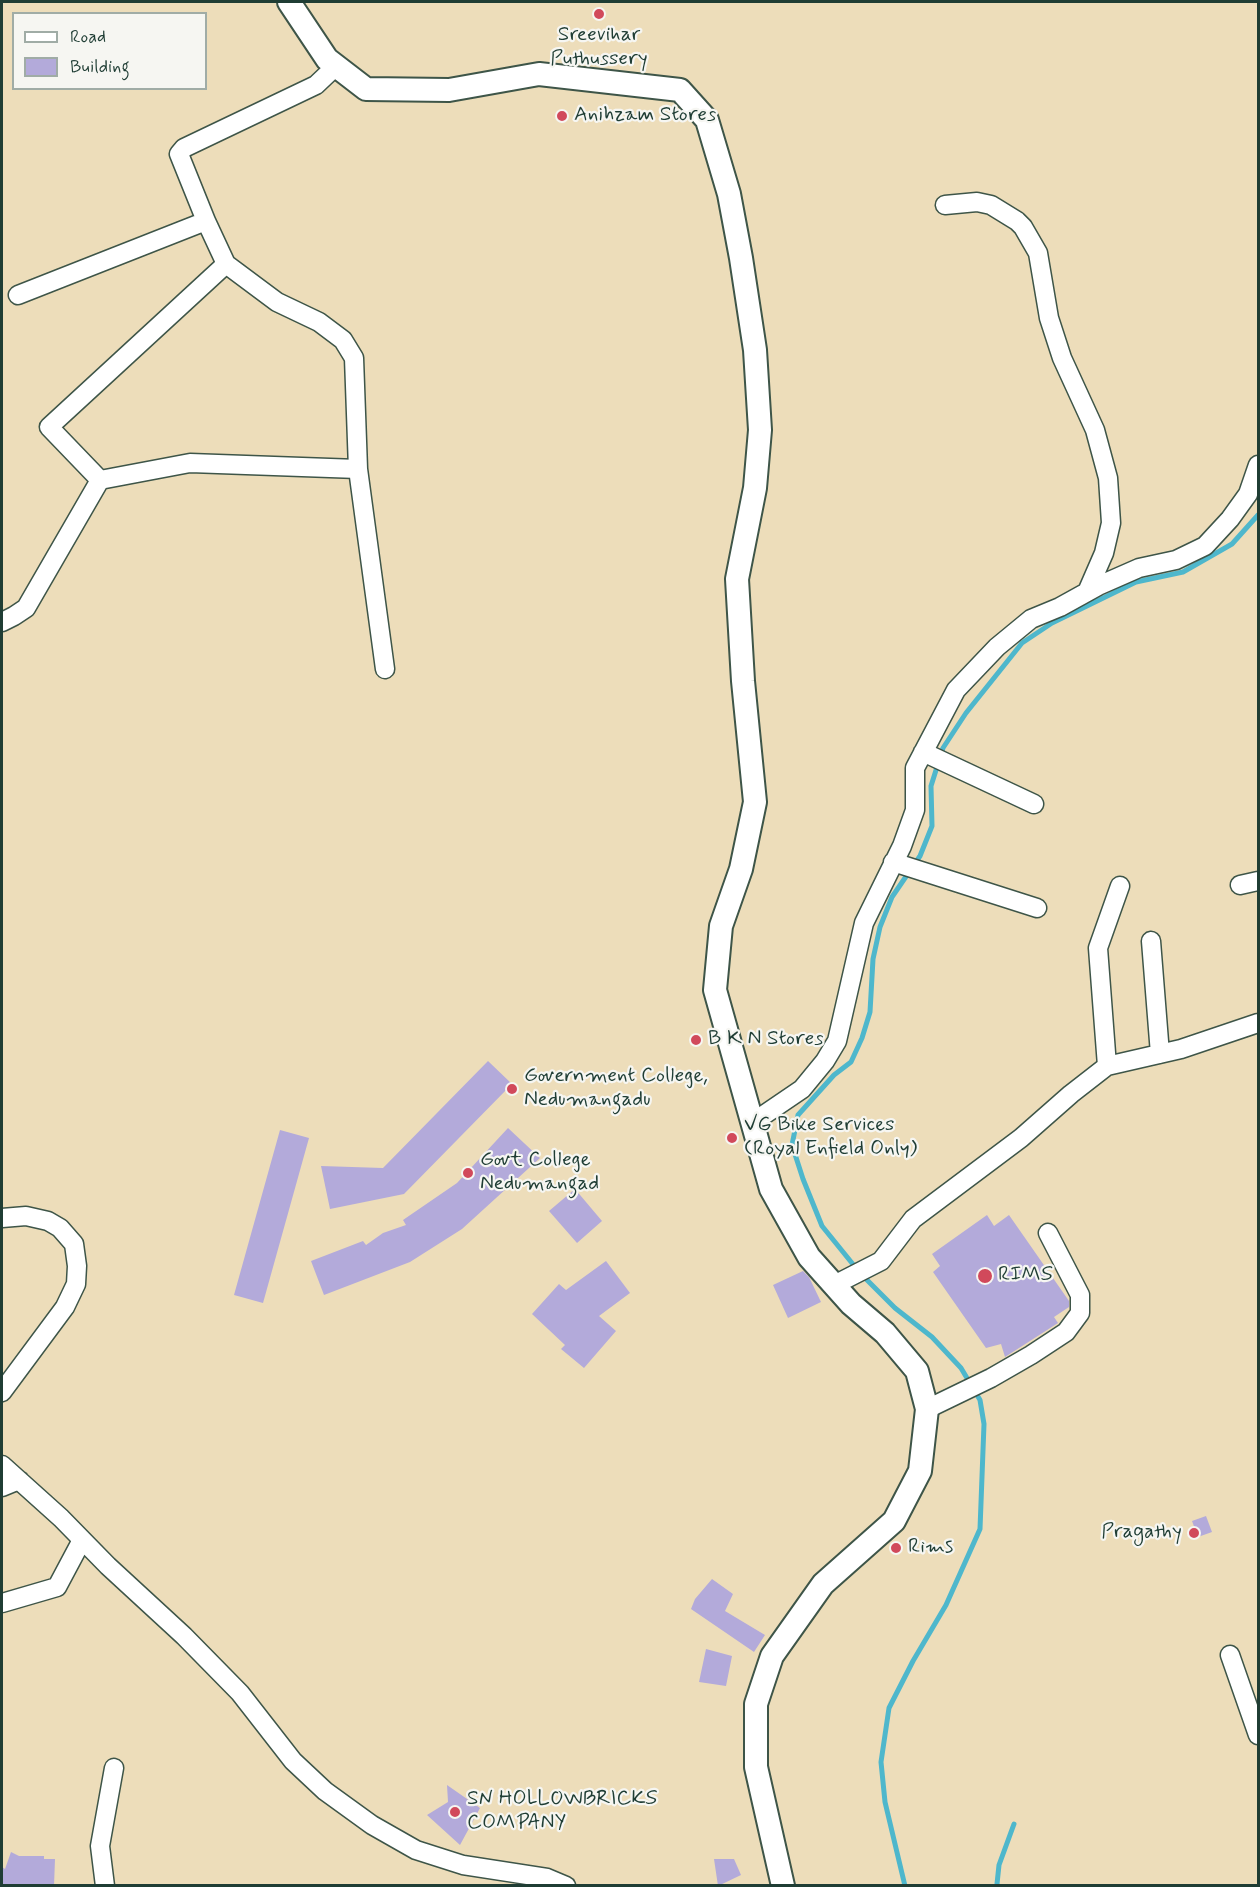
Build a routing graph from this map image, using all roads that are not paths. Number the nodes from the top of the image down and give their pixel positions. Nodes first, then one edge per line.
1 (288, 2) edge
2 (336, 66) junction
3 (945, 205) dead end
4 (206, 221) junction
5 (226, 264) junction
6 (18, 295) dead end
7 (1258, 465) edge
8 (358, 469) junction
9 (100, 480) junction
10 (1088, 592) junction
11 (2, 622) edge
12 (385, 669) dead end
13 (923, 753) junction
14 (1034, 804) dead end
15 (893, 862) junction
16 (1258, 881) edge
17 (1240, 885) dead end
18 (1120, 886) dead end
19 (1037, 908) dead end
20 (1151, 941) dead end
21 (1258, 1023) edge
22 (1161, 1054) junction
23 (1107, 1066) junction
24 (752, 1123) junction
25 (2, 1218) edge
26 (1048, 1233) dead end
27 (834, 1285) junction
28 (2, 1392) edge
29 (927, 1409) junction
30 (2, 1465) edge
31 (19, 1480) junction
32 (2, 1487) edge
33 (82, 1540) junction
34 (2, 1603) edge
35 (1230, 1655) dead end
36 (1258, 1736) edge
37 (114, 1767) dead end
38 (105, 1886) edge
39 (566, 1886) edge
40 (783, 1886) edge

1 - 2 main road
2 - 4 street
2 - 24 main road
3 - 10 street
4 - 5 street
4 - 6 street
5 - 8 street
5 - 9 street
7 - 10 street
8 - 9 street
8 - 12 street
9 - 11 street
10 - 13 street
13 - 14 street
13 - 15 street
15 - 19 street
15 - 24 street
16 - 17 street
18 - 23 street
20 - 22 street
21 - 22 street
22 - 23 street
23 - 27 street
24 - 27 main road
25 - 28 street
26 - 29 street
27 - 29 main road
29 - 40 main road
30 - 31 street
31 - 32 street
31 - 33 street
33 - 34 street
33 - 39 street
35 - 36 street
37 - 38 street

